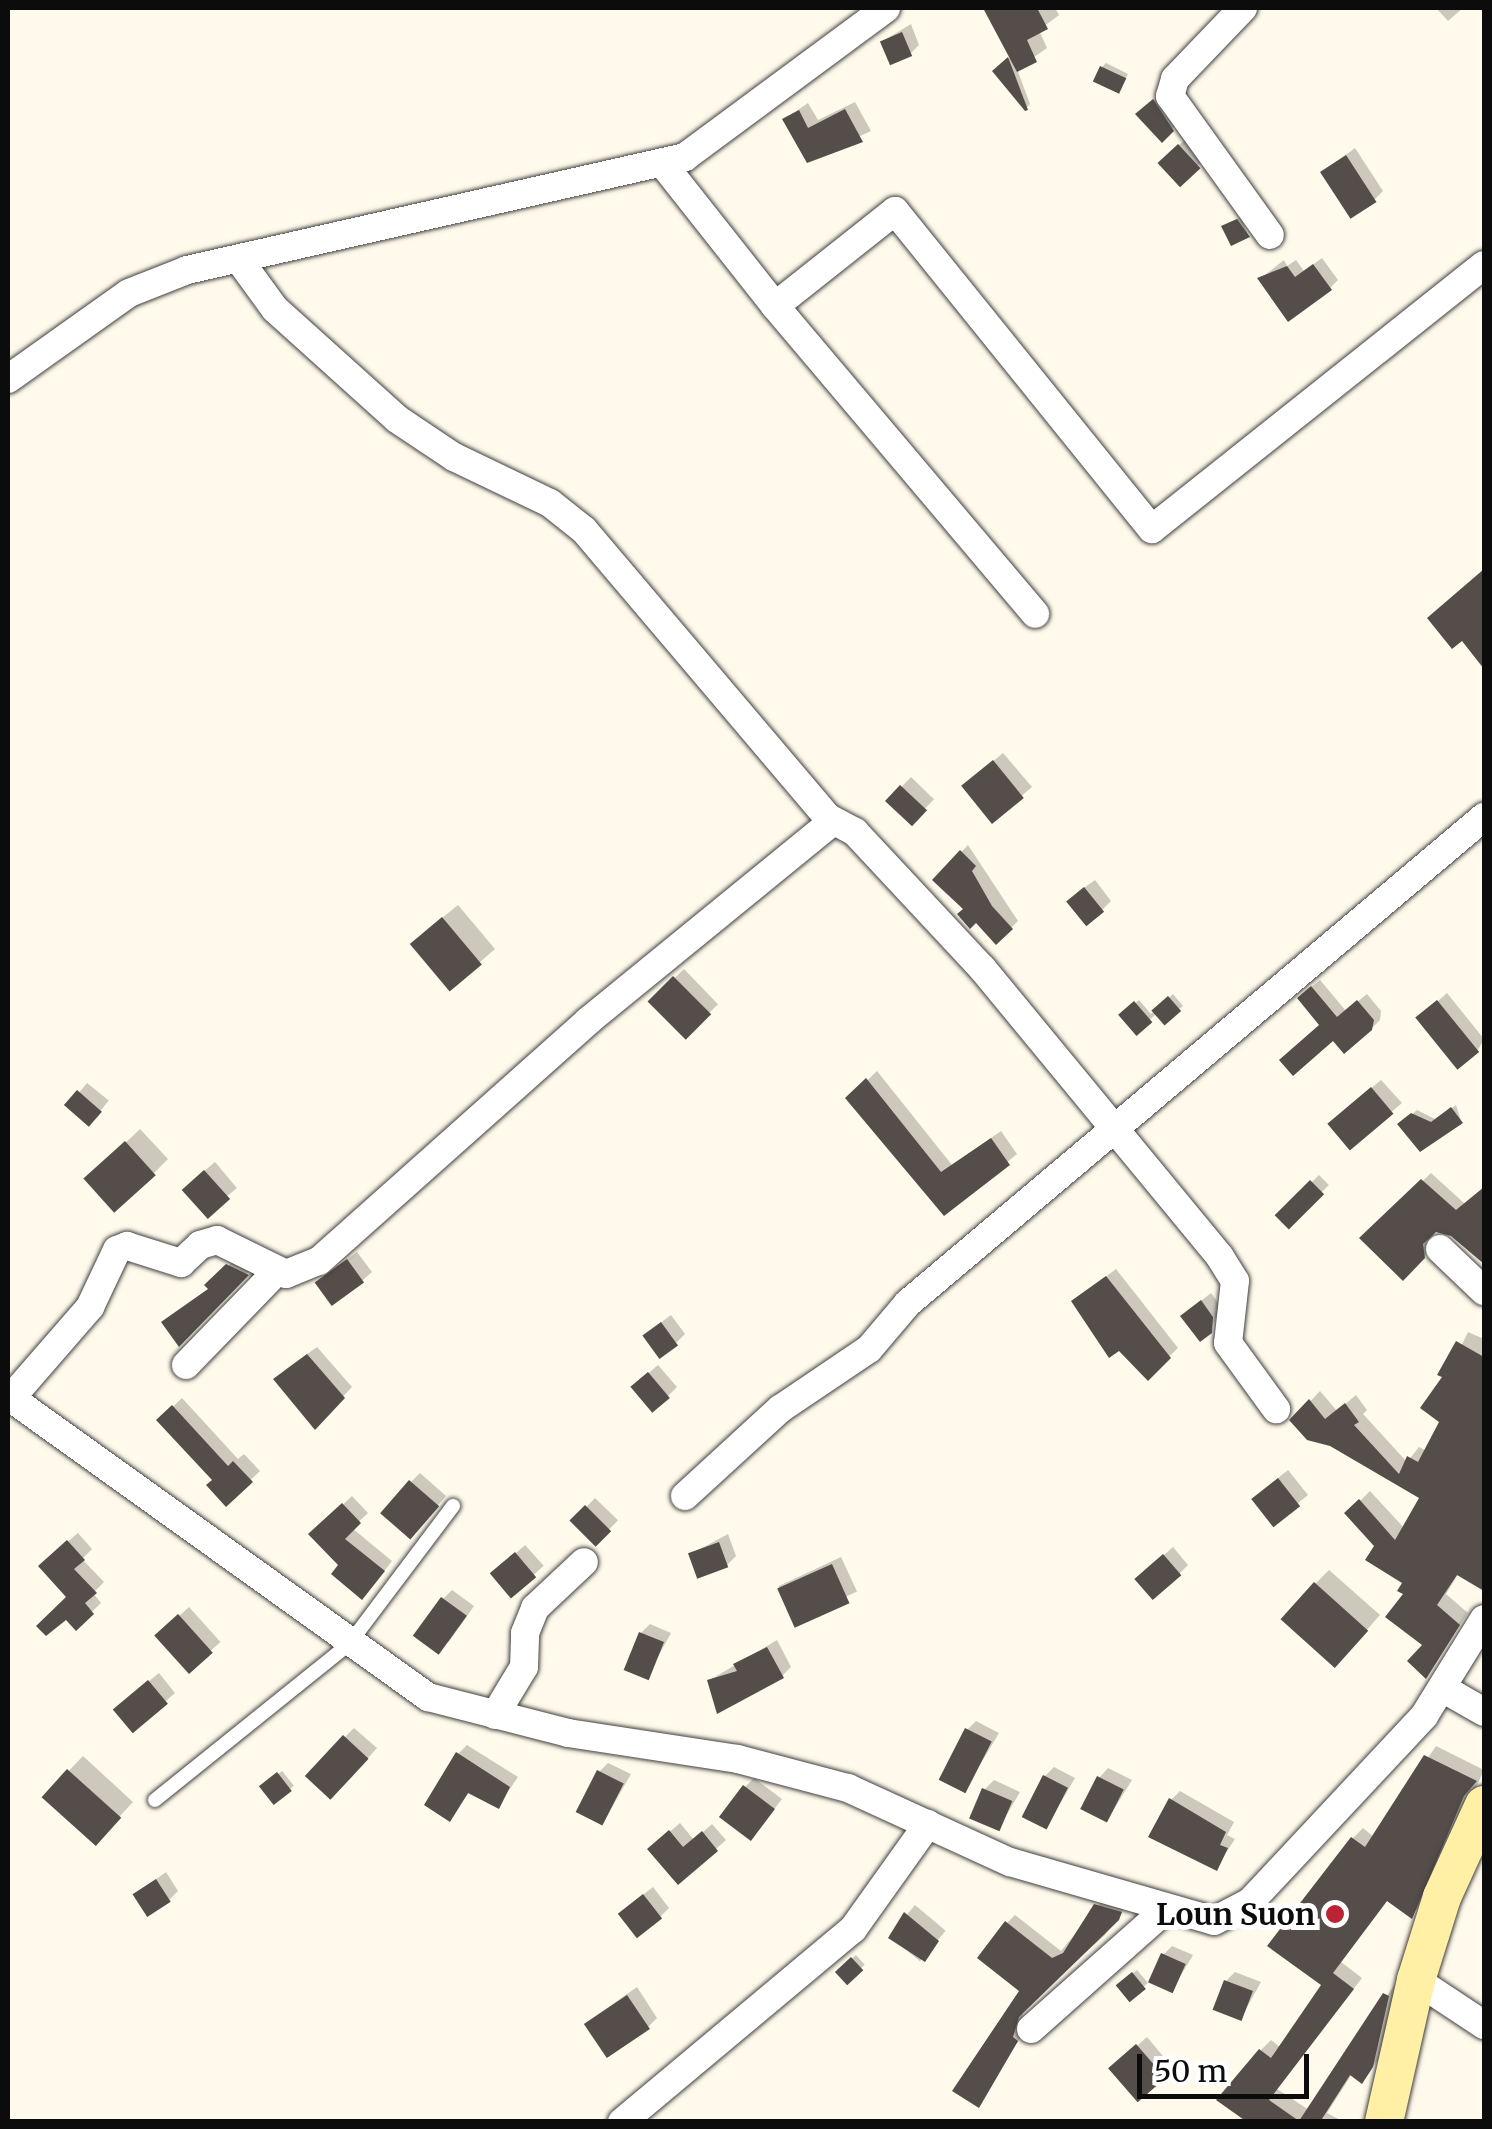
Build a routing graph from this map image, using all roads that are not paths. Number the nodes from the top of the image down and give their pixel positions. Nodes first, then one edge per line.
1 (886, 8) edge
2 (1244, 8) edge
3 (662, 164) junction
4 (1270, 236) dead end
5 (240, 262) junction
6 (1484, 265) edge
7 (775, 306) junction
8 (8, 379) edge
9 (1035, 614) dead end
10 (1484, 817) edge
11 (833, 821) junction
12 (1118, 1131) junction
13 (1440, 1249) dead end
14 (277, 1271) junction
15 (1484, 1291) edge
16 (186, 1365) dead end
17 (9, 1397) edge
18 (1276, 1409) dead end
19 (685, 1496) dead end
20 (454, 1506) dead end
21 (584, 1562) dead end
22 (1484, 1619) edge
23 (349, 1644) junction
24 (1444, 1689) junction
25 (1484, 1712) edge
26 (495, 1714) junction
27 (155, 1800) dead end
28 (1484, 1805) edge
29 (928, 1824) junction
30 (1166, 1909) junction
31 (1416, 1980) junction
32 (1484, 2025) edge
33 (1031, 2029) dead end
34 (622, 2122) edge
35 (1384, 2122) edge

1 - 3 street
2 - 4 street
3 - 5 street
3 - 7 street
5 - 8 street
5 - 11 street
6 - 7 street
7 - 9 street
10 - 12 street
11 - 12 street
11 - 14 street
12 - 18 street
12 - 19 street
13 - 15 street
14 - 16 street
14 - 17 street
17 - 23 street
20 - 23 lane
21 - 26 street
22 - 24 street
23 - 26 street
23 - 27 lane
24 - 25 street
24 - 30 street
26 - 29 street
28 - 31 street
29 - 30 street
29 - 34 street
30 - 33 street
31 - 32 street
31 - 35 street

